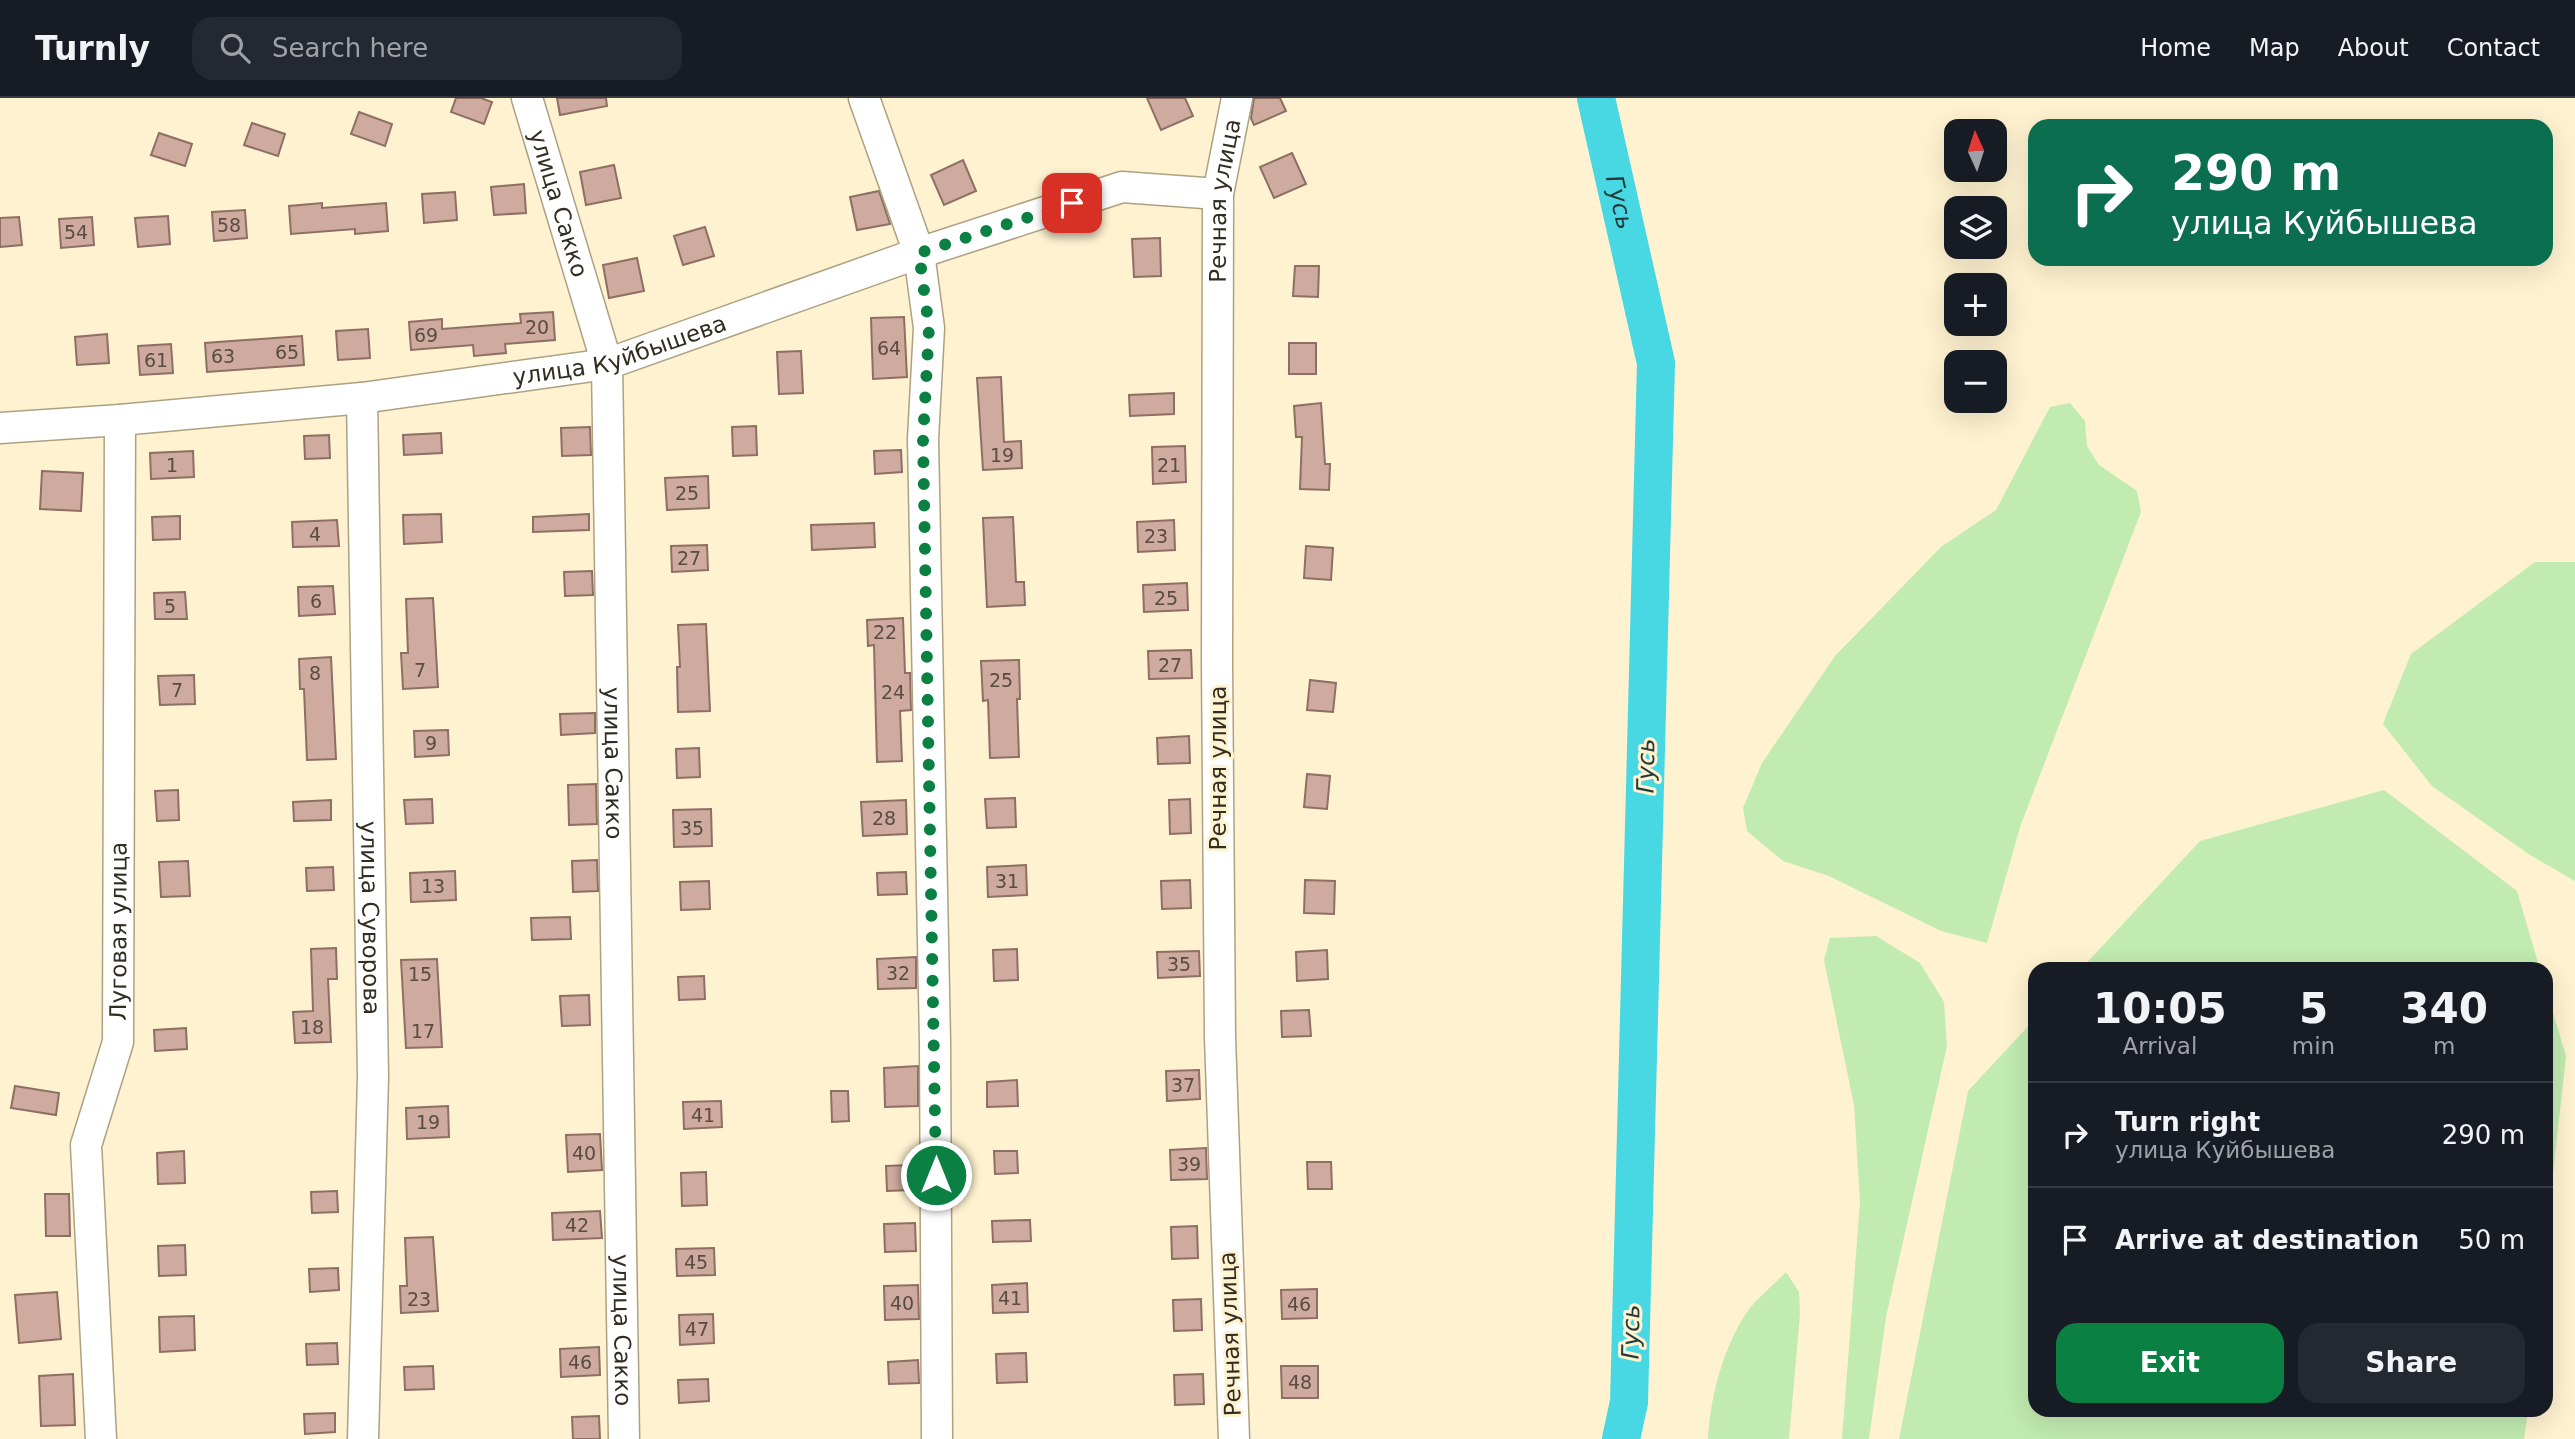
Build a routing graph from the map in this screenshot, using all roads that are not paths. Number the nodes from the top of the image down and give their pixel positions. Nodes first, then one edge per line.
1 (527, 98) edge
2 (864, 98) edge
3 (1237, 98) edge
4 (1218, 194) junction
5 (919, 253) junction
6 (607, 364) junction
7 (362, 398) junction
8 (120, 420) junction
9 (0, 428) edge
10 (101, 1439) edge
11 (363, 1439) edge
12 (624, 1439) edge
13 (937, 1439) edge
14 (1234, 1439) edge

1 - 6 street, улица Сакко
2 - 5 street
3 - 4 street, Речная улица
4 - 5 street, улица Куйбышева
4 - 14 street, Речная улица
5 - 6 street, улица Куйбышева
5 - 13 street
6 - 7 street, улица Куйбышева
6 - 12 street, улица Сакко
7 - 8 street, улица Куйбышева
7 - 11 street, улица Суворова
8 - 9 street, улица Куйбышева
8 - 10 street, Луговая улица

